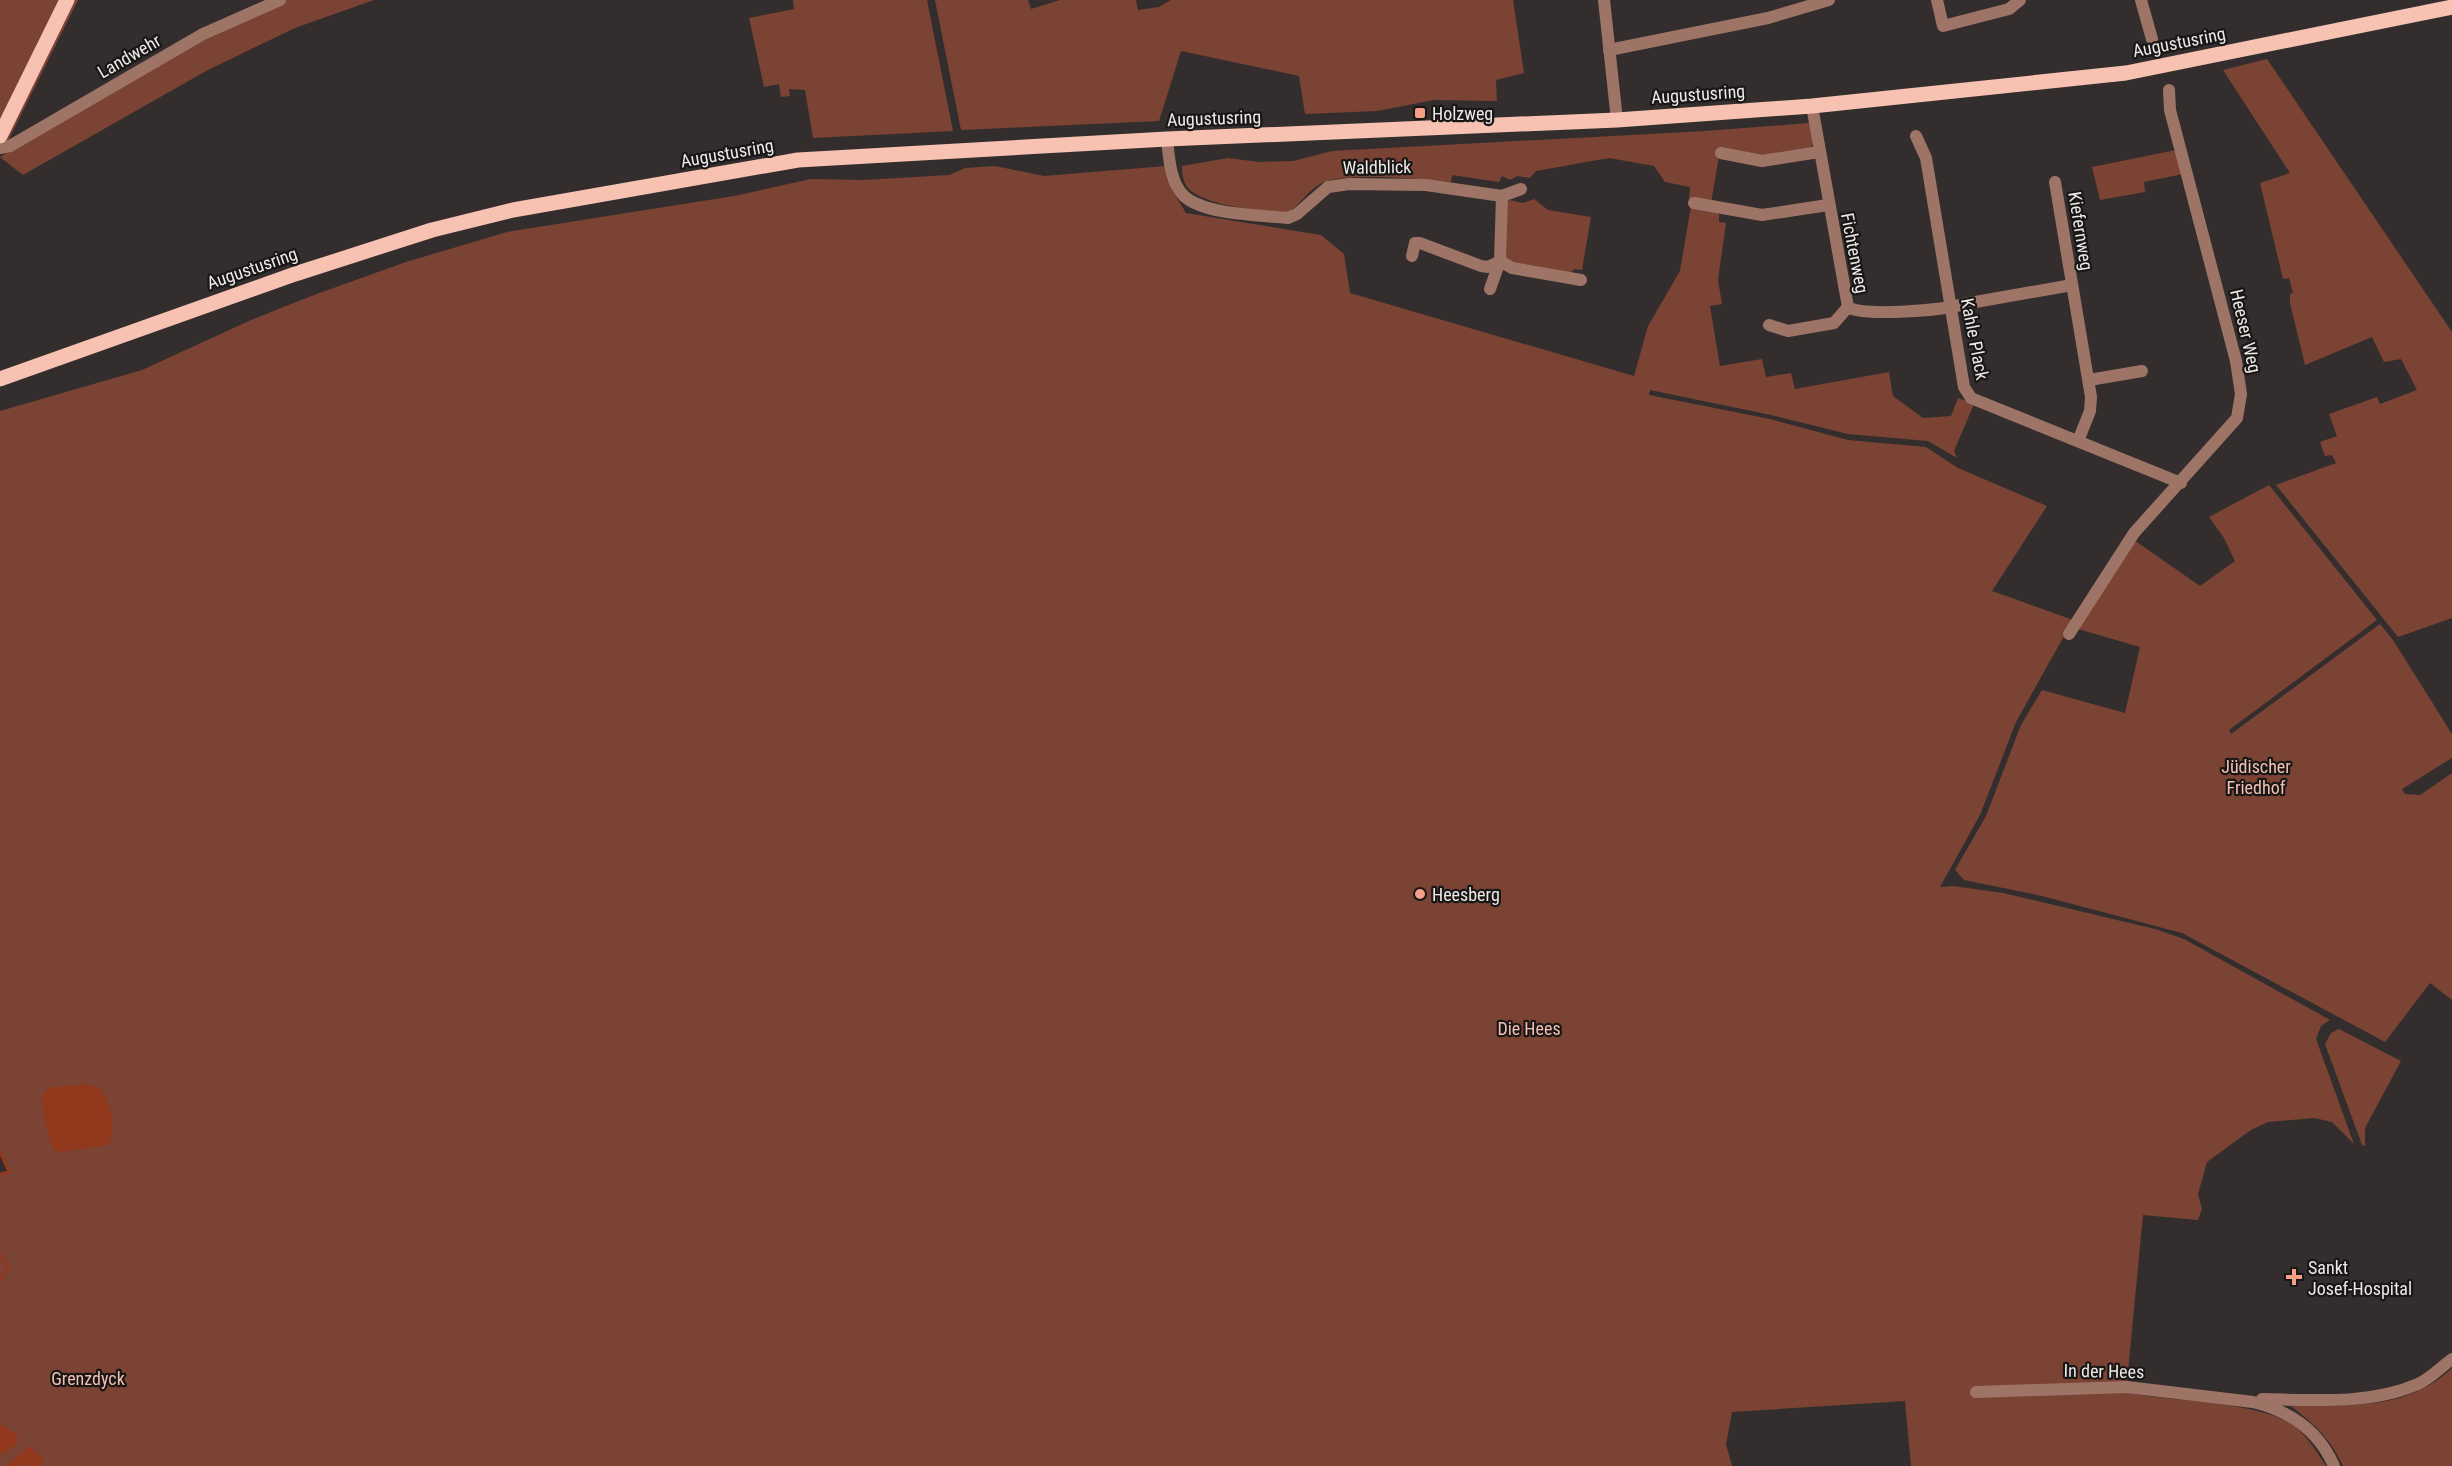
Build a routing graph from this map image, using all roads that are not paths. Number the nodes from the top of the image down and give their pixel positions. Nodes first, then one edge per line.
1 (67, 0) edge
2 (280, 0) edge
3 (1604, 0) edge
4 (1829, 0) edge
5 (1937, 0) edge
6 (2020, 0) edge
7 (2141, 0) edge
8 (2452, 7) edge
9 (2152, 39) dead end
10 (1610, 50) junction
11 (2169, 90) dead end
12 (1812, 106) junction
13 (1617, 120) junction
14 (0, 136) edge
15 (1916, 136) dead end
16 (1167, 139) junction
17 (0, 148) edge
18 (1819, 152) junction
19 (1721, 153) dead end
20 (2055, 182) dead end
21 (1521, 189) dead end
22 (1502, 196) junction
23 (1694, 203) dead end
24 (1828, 205) junction
25 (1412, 256) dead end
26 (1500, 261) junction
27 (1581, 280) dead end
28 (2072, 285) junction
29 (1490, 289) dead end
30 (1848, 307) junction
31 (1950, 309) junction
32 (1769, 325) dead end
33 (2142, 371) dead end
34 (0, 379) edge
35 (2089, 380) junction
36 (2078, 441) junction
37 (2181, 483) junction
38 (2069, 634) dead end
39 (2452, 1359) edge
40 (1976, 1392) dead end
41 (2231, 1398) junction
42 (2334, 1466) edge

1 - 14 main road
2 - 17 street, Landwehr
3 - 10 street
4 - 10 street
5 - 6 street
7 - 9 street
8 - 12 main road, Augustusring
10 - 13 street
11 - 37 street, Heeser Weg
12 - 13 main road, Augustusring
12 - 18 street, Fichtenweg
13 - 16 main road, Augustusring
15 - 31 street, Kahle Plack
16 - 22 street, Waldblick
16 - 34 main road, Augustusring
18 - 19 street
18 - 24 street, Fichtenweg
20 - 28 street, Kiefernweg
21 - 22 street, Waldblick
22 - 26 street
23 - 24 street, Fichtenweg
24 - 30 street, Fichtenweg
25 - 26 street
26 - 27 street
26 - 29 street
28 - 31 street, Kiefernweg
28 - 35 street, Kiefernweg
30 - 31 street, Fichtenweg
30 - 32 street, Fichtenweg
31 - 36 street, Kahle Plack
33 - 35 street
35 - 36 street, Kiefernweg
36 - 37 street, Kahle Plack
37 - 38 street, Heeser Weg
39 - 41 street, In der Hees
40 - 41 street, In der Hees
41 - 42 street, In der Hees

